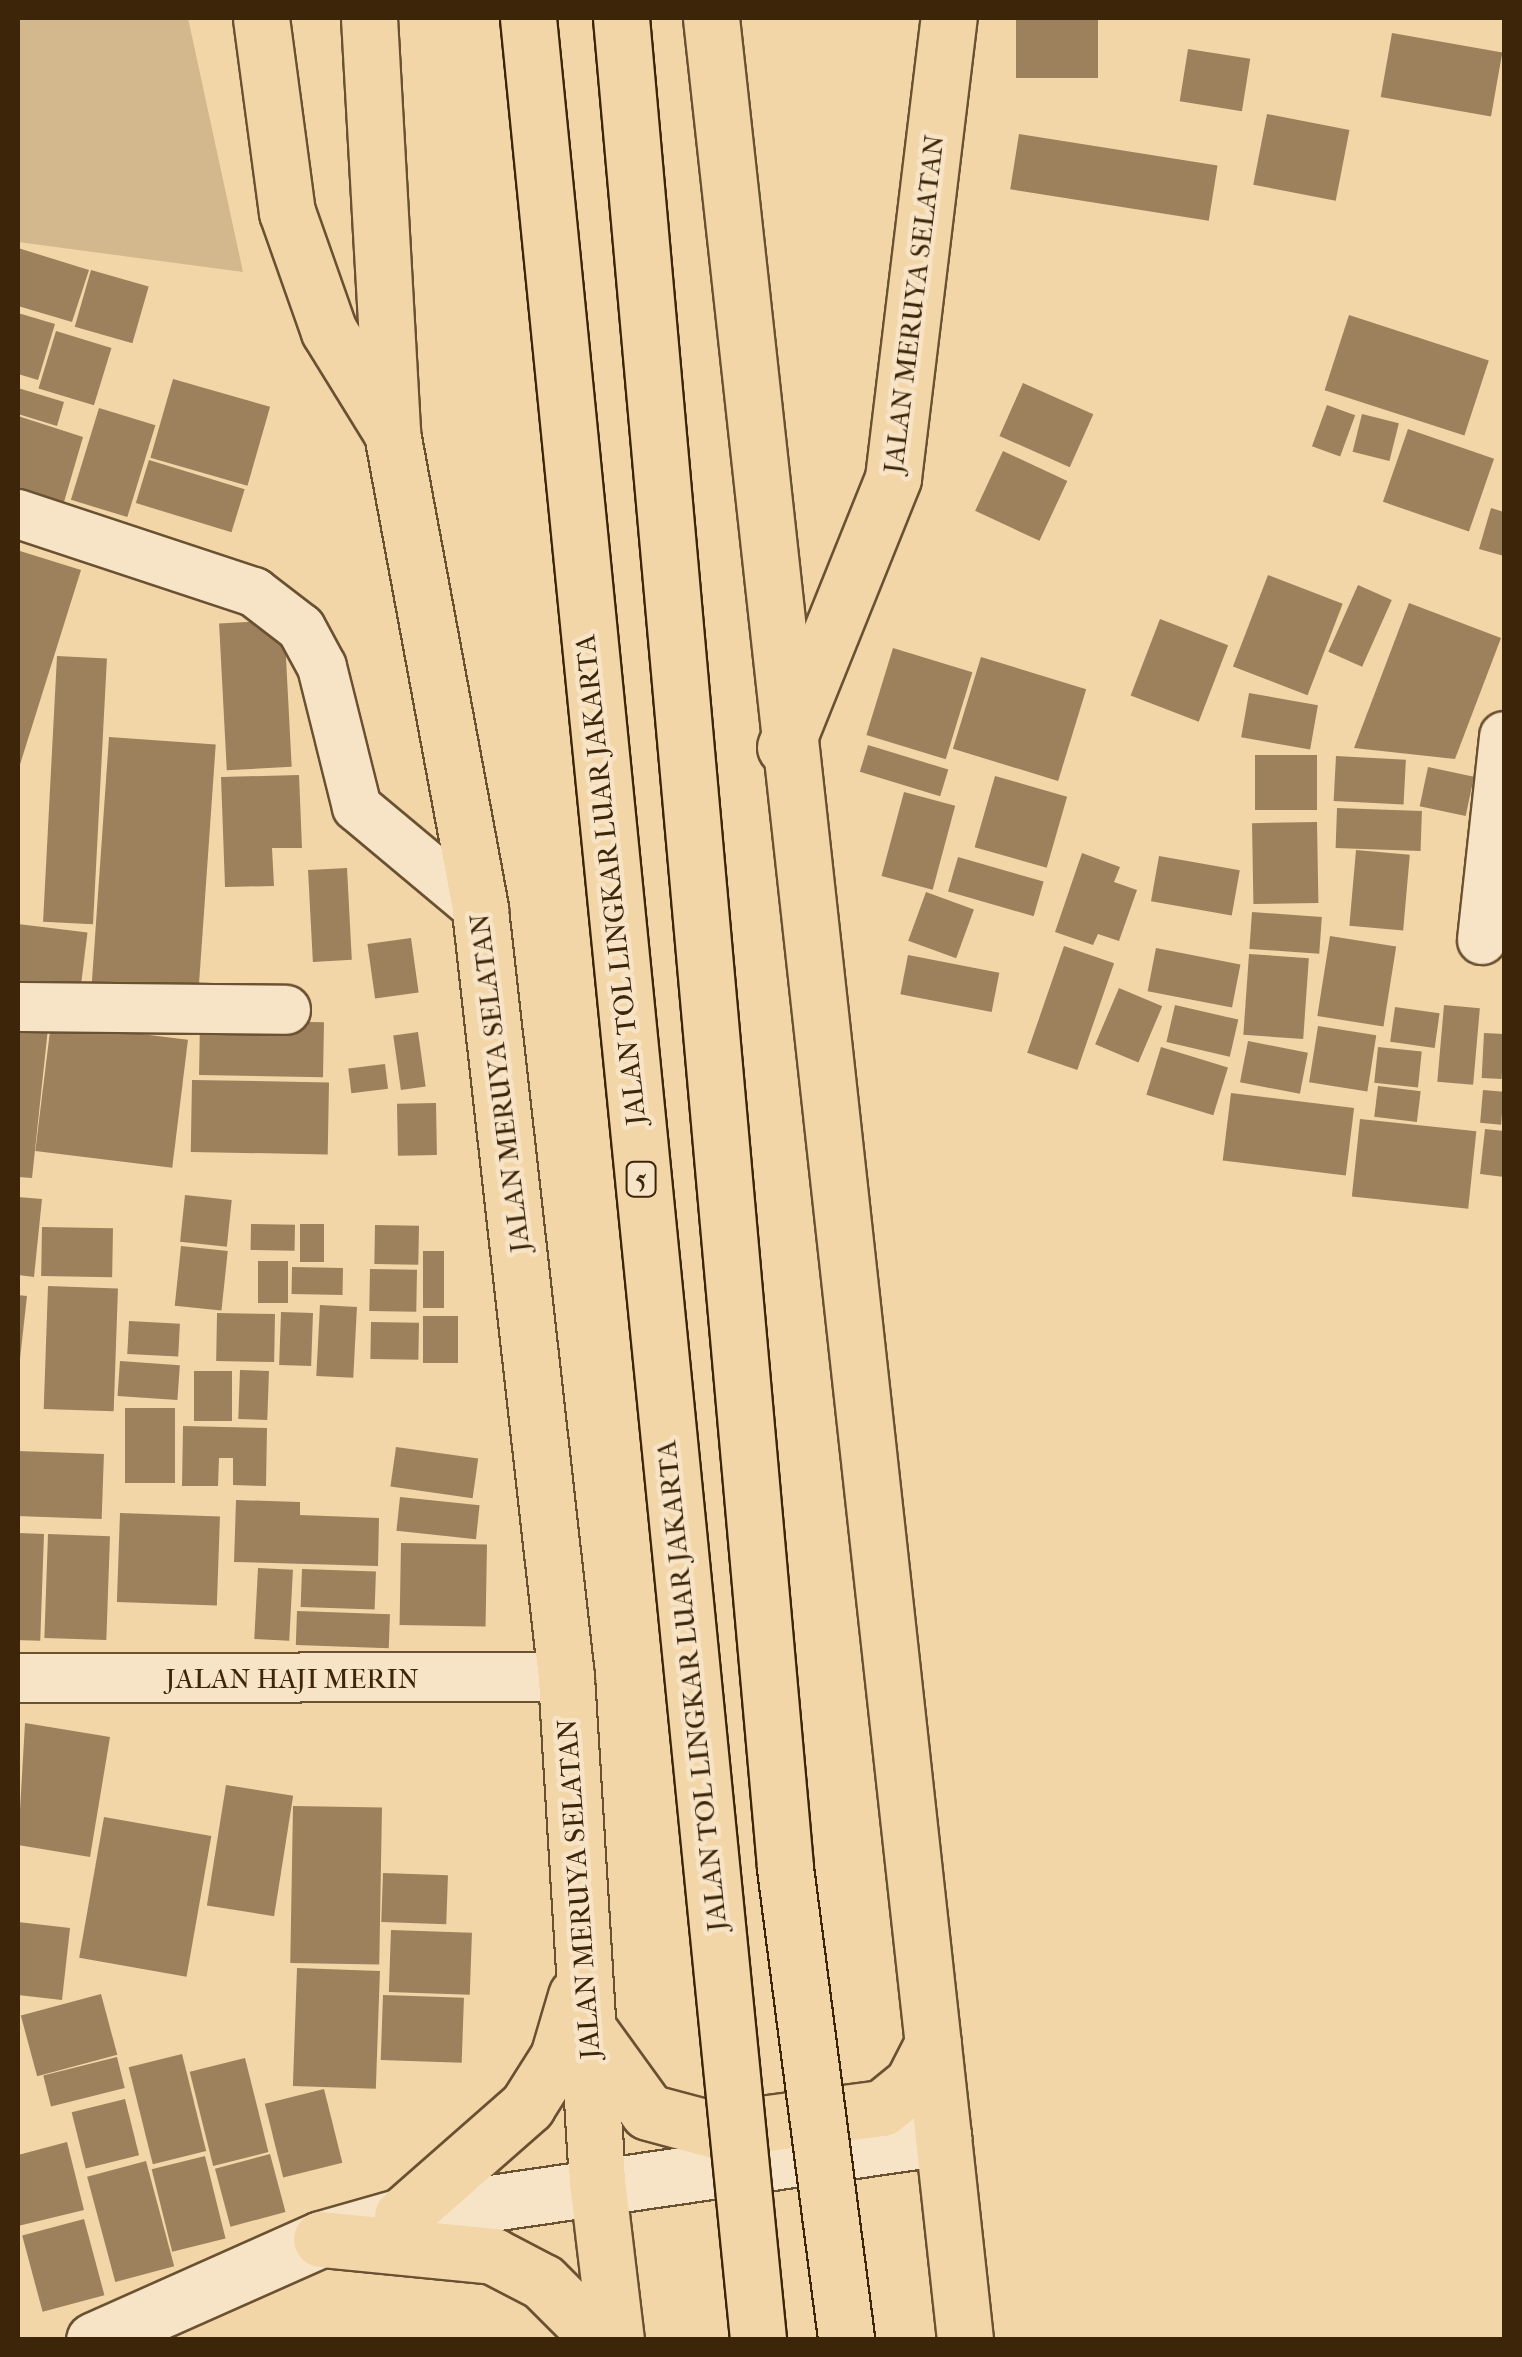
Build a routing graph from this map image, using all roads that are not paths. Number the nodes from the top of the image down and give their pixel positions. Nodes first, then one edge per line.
1 (262, 18) edge
2 (369, 18) edge
3 (528, 18) edge
4 (621, 18) edge
5 (710, 18) edge
6 (949, 18) edge
7 (392, 433) junction
8 (18, 514) edge
9 (784, 750) junction
10 (1501, 763) edge
11 (480, 910) junction
12 (1482, 940) dead end
13 (18, 1007) edge
14 (286, 1010) dead end
15 (566, 1677) junction
16 (18, 1678) edge
17 (584, 1954) junction
18 (590, 2030) junction
19 (933, 2043) junction
20 (943, 2136) junction
21 (596, 2181) junction
22 (402, 2216) junction
23 (321, 2239) junction
24 (94, 2340) edge
25 (601, 2340) edge
26 (616, 2340) edge
27 (758, 2340) edge
28 (846, 2340) edge
29 (965, 2340) edge

1 - 7 main road, JALAN MERUYA SELATAN
2 - 7 main road
3 - 27 main road, JALAN TOL LINGKAR LUAR JAKARTA / 5, bridge
4 - 28 main road, bridge
5 - 9 main road, JALAN MERUYA SELATAN
6 - 9 main road, JALAN MERUYA SELATAN
7 - 11 main road, JALAN MERUYA SELATAN
8 - 11 street
9 - 19 main road, JALAN MERUYA SELATAN
10 - 12 street
11 - 15 main road, JALAN MERUYA SELATAN
13 - 14 street
15 - 16 street, JALAN HAJI MERIN
15 - 17 main road, JALAN MERUYA SELATAN
17 - 18 main road, JALAN MERUYA SELATAN
17 - 22 main road
18 - 19 main road
18 - 21 main road, JALAN MERUYA SELATAN
19 - 20 main road, JALAN MERUYA SELATAN
20 - 21 main road
20 - 29 main road, JALAN MERUYA SELATAN
21 - 22 main road
21 - 26 main road, JALAN MERUYA SELATAN
22 - 23 main road
23 - 24 main road
23 - 25 main road

